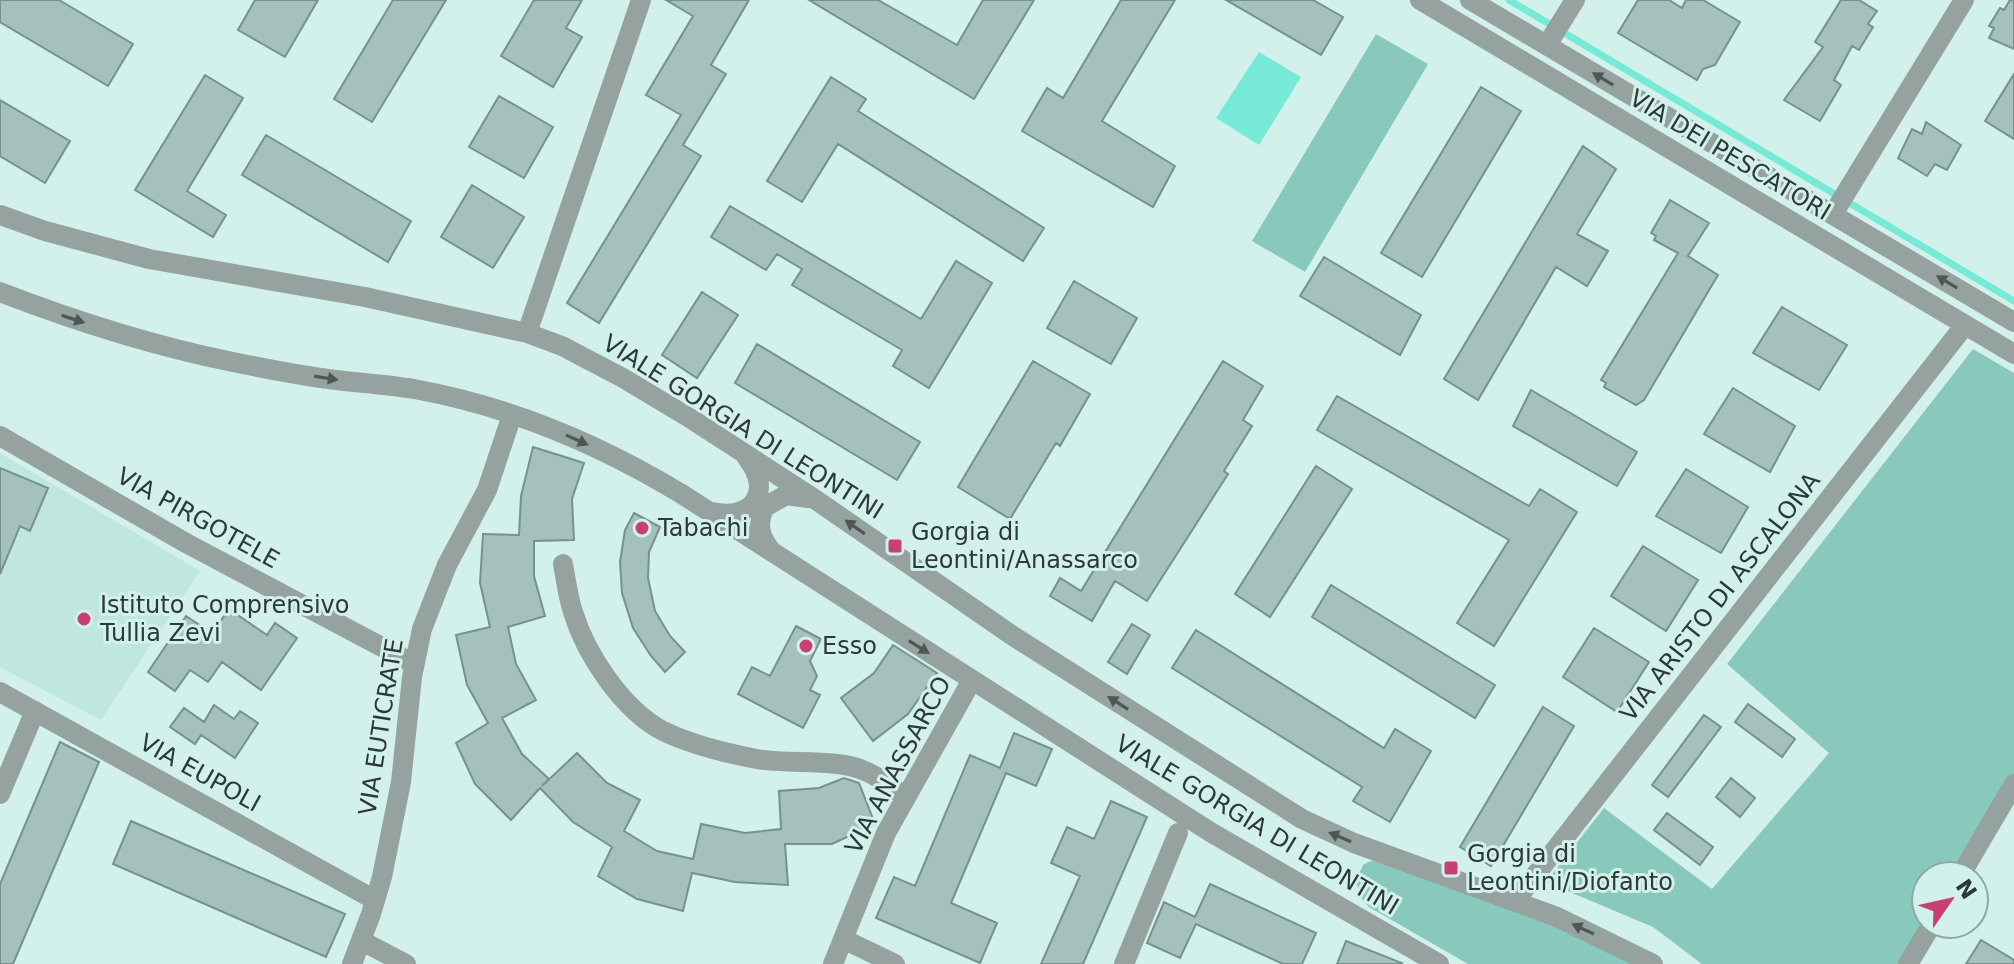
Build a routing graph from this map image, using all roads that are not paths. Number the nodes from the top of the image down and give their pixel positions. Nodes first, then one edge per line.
1 (641, 0) edge
2 (1420, 0) edge
3 (1470, 0) edge
4 (1575, 0) edge
5 (1964, 0) edge
6 (1554, 34) junction
7 (1837, 208) junction
8 (0, 215) edge
9 (0, 292) edge
10 (2014, 322) edge
11 (1965, 325) junction
12 (527, 333) junction
13 (2014, 354) edge
14 (512, 415) junction
15 (0, 436) edge
16 (743, 453) junction
17 (816, 500) junction
18 (708, 511) junction
19 (776, 556) junction
20 (563, 564) dead end
21 (414, 664) junction
22 (972, 680) junction
23 (0, 692) edge
24 (35, 711) junction
25 (2014, 784) edge
26 (0, 794) edge
27 (906, 797) junction
28 (1178, 833) dead end
29 (1969, 860) edge
30 (375, 900) junction
31 (1515, 901) junction
32 (843, 939) junction
33 (1922, 940) edge
34 (362, 941) junction
35 (352, 964) edge
36 (406, 964) edge
37 (833, 964) edge
38 (895, 964) edge
39 (1124, 964) edge
40 (1439, 964) edge
41 (1653, 964) edge
42 (1908, 964) edge

1 - 12 street
2 - 11 street, VIA DEI PESCATORI
3 - 6 street, VIA DEI PESCATORI
4 - 6 street
5 - 7 street
7 -> 6 street, VIA DEI PESCATORI
10 -> 7 street, VIA DEI PESCATORI
8 - 12 street, VIALE GORGIA DI LEONTINI
9 -> 14 street, VIALE GORGIA DI LEONTINI
11 - 13 street, VIA DEI PESCATORI
11 - 31 street, VIA ARISTO DI ASCALONA
12 - 16 street, VIALE GORGIA DI LEONTINI
14 -> 18 street, VIALE GORGIA DI LEONTINI
14 - 21 street, VIA EUTICRATE
15 - 21 street, VIA PIRGOTELE
16 - 17 street, VIALE GORGIA DI LEONTINI
16 - 18 street
17 - 19 street
31 -> 17 street, VIALE GORGIA DI LEONTINI
18 - 19 street, VIALE GORGIA DI LEONTINI
19 -> 22 street, VIALE GORGIA DI LEONTINI
20 - 27 street
21 - 30 street, VIA EUTICRATE
22 - 27 street, VIA ANASSARCO
22 - 40 street, VIALE GORGIA DI LEONTINI
23 - 24 street, VIA EUPOLI
24 - 26 street
24 - 30 street, VIA EUPOLI
25 - 29 street
27 - 32 street, VIA ANASSARCO
28 - 39 street
30 - 34 street, VIA EUTICRATE
41 -> 31 street, VIALE GORGIA DI LEONTINI
32 - 37 street, VIA ANASSARCO
32 - 38 street
33 - 42 street
34 - 35 street, VIA EUTICRATE
34 - 36 street

